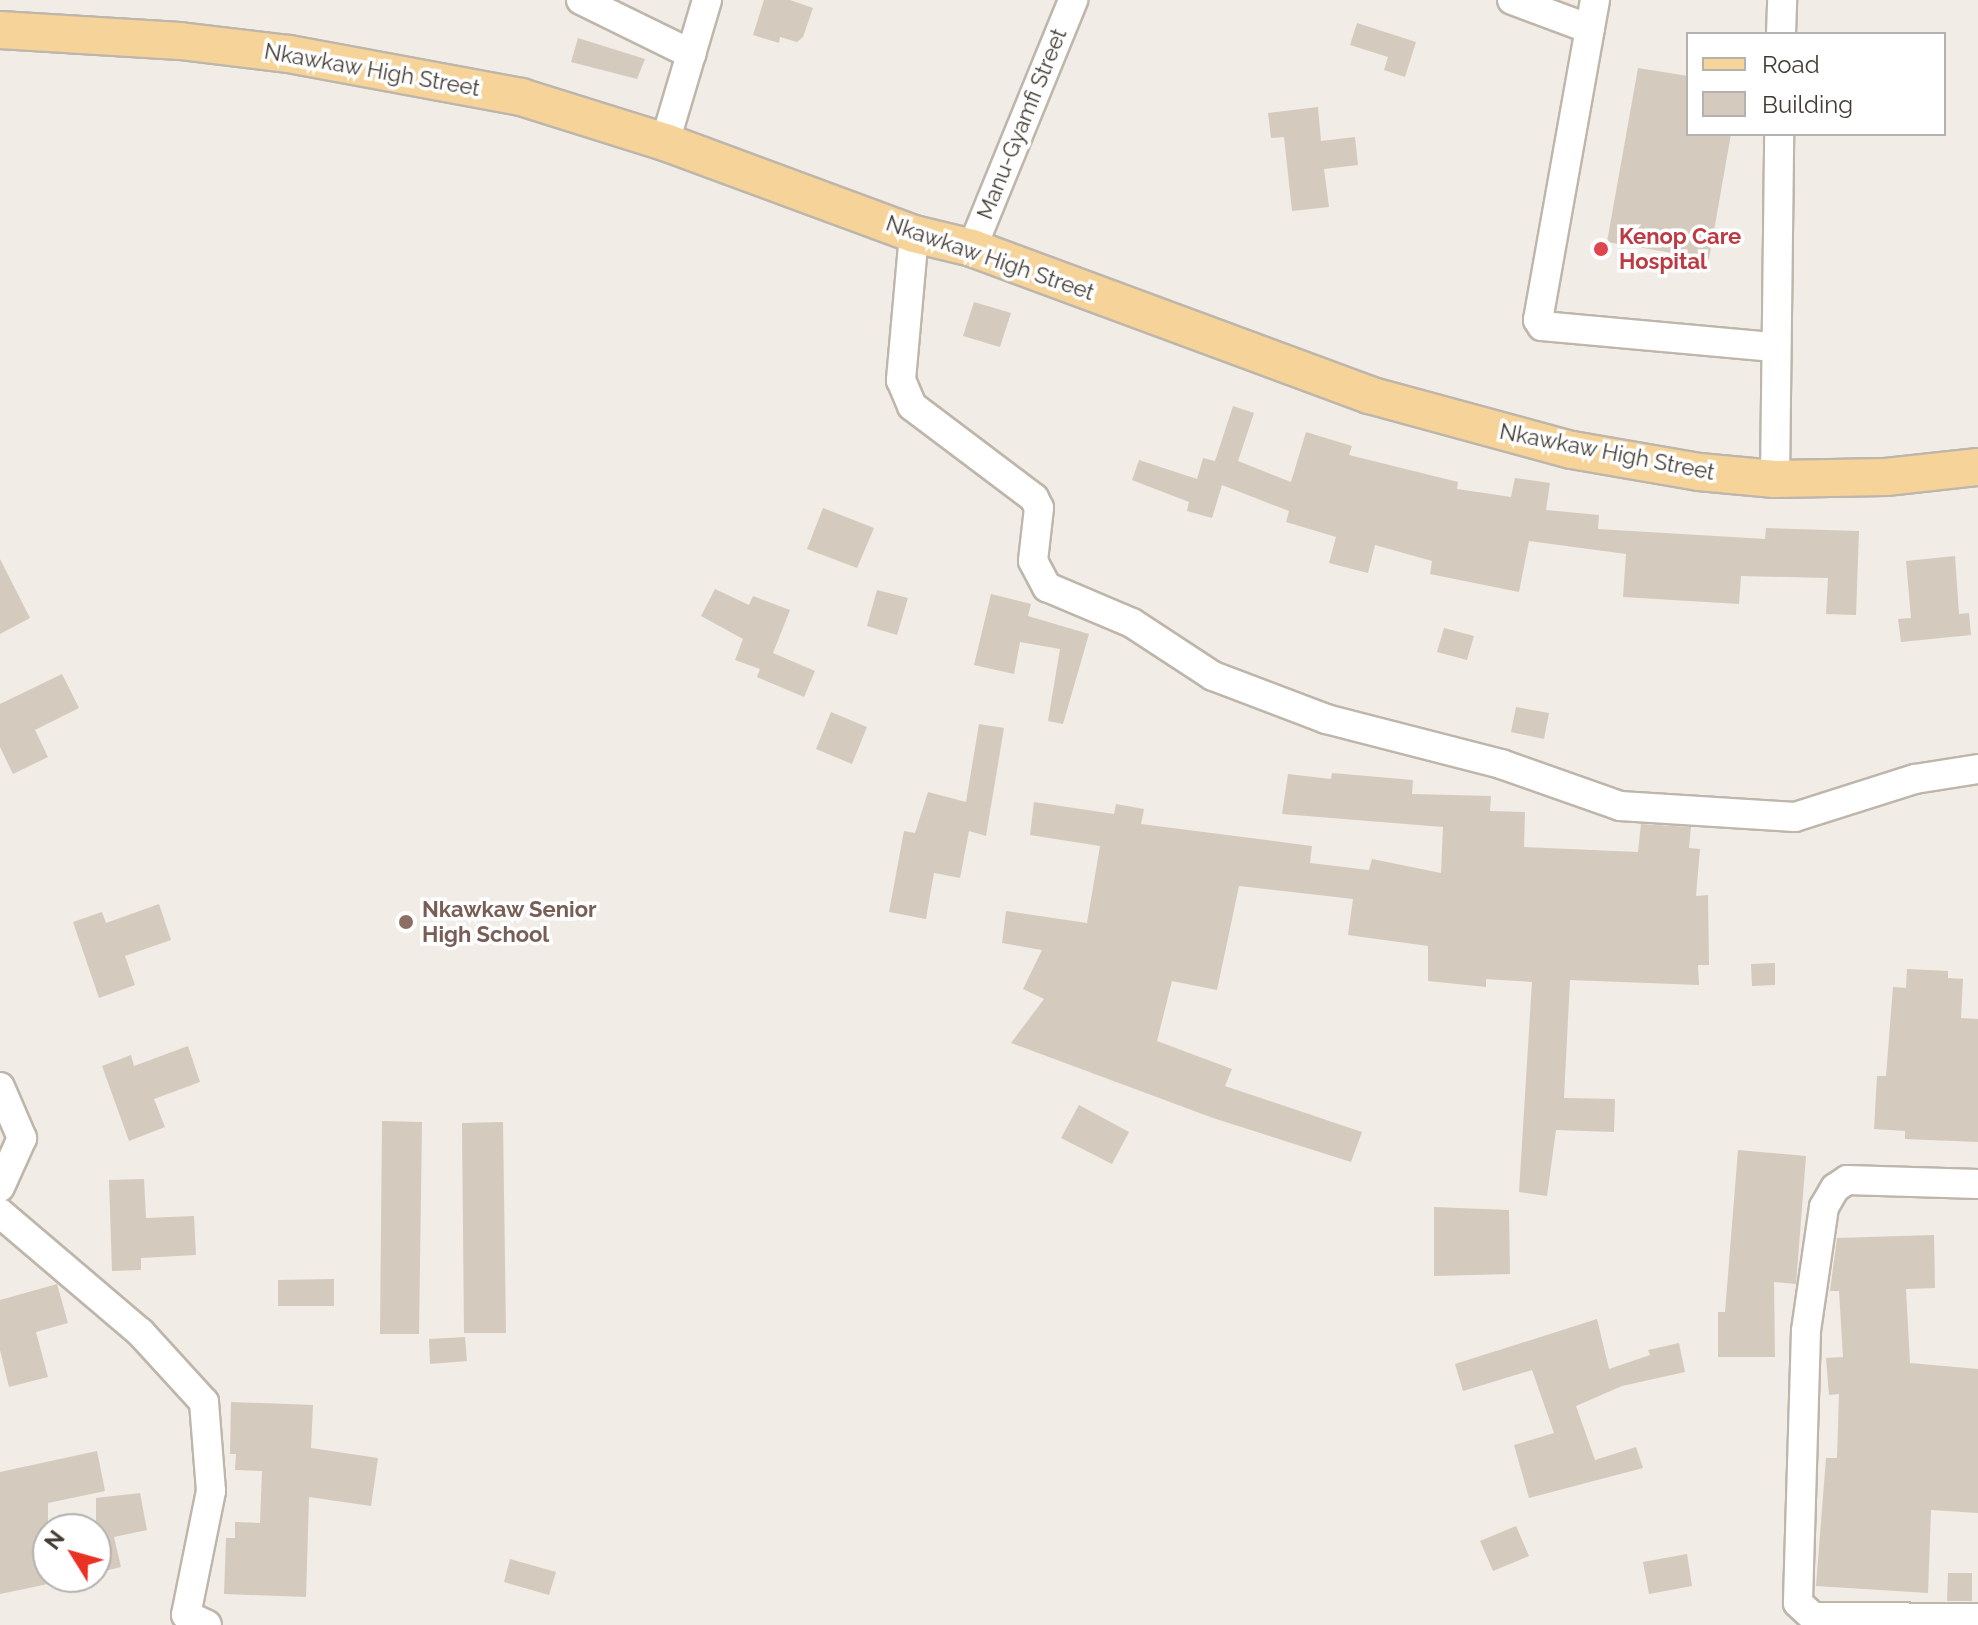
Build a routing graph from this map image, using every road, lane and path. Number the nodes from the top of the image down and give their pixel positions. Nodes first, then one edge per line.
1 (581, 0) edge
2 (707, 0) edge
3 (1073, 0) edge
4 (1512, 0) edge
5 (1595, 0) edge
6 (1782, 0) edge
7 (1590, 29) junction
8 (0, 30) edge
9 (1781, 32) edge
10 (691, 54) junction
11 (1779, 136) edge
12 (665, 142) junction
13 (914, 234) junction
14 (972, 248) junction
15 (1774, 347) junction
16 (1978, 467) edge
17 (1775, 479) junction
18 (1978, 769) edge
19 (0, 1087) edge
20 (1978, 1184) edge
21 (0, 1187) edge
22 (0, 1213) edge
23 (1978, 1618) edge
24 (207, 1625) edge

1 - 10 street
2 - 10 street
3 - 14 street, Manu-Gyamfi Street
4 - 7 street
5 - 7 street
6 - 9 street
7 - 15 street
8 - 12 main road, Nkawkaw High Street
10 - 12 street
11 - 15 street
12 - 13 main road, Nkawkaw High Street
13 - 14 main road, Nkawkaw High Street
13 - 18 street
14 - 17 main road, Nkawkaw High Street
15 - 17 street
16 - 17 main road, Nkawkaw High Street
19 - 21 street
20 - 23 street
22 - 24 street

